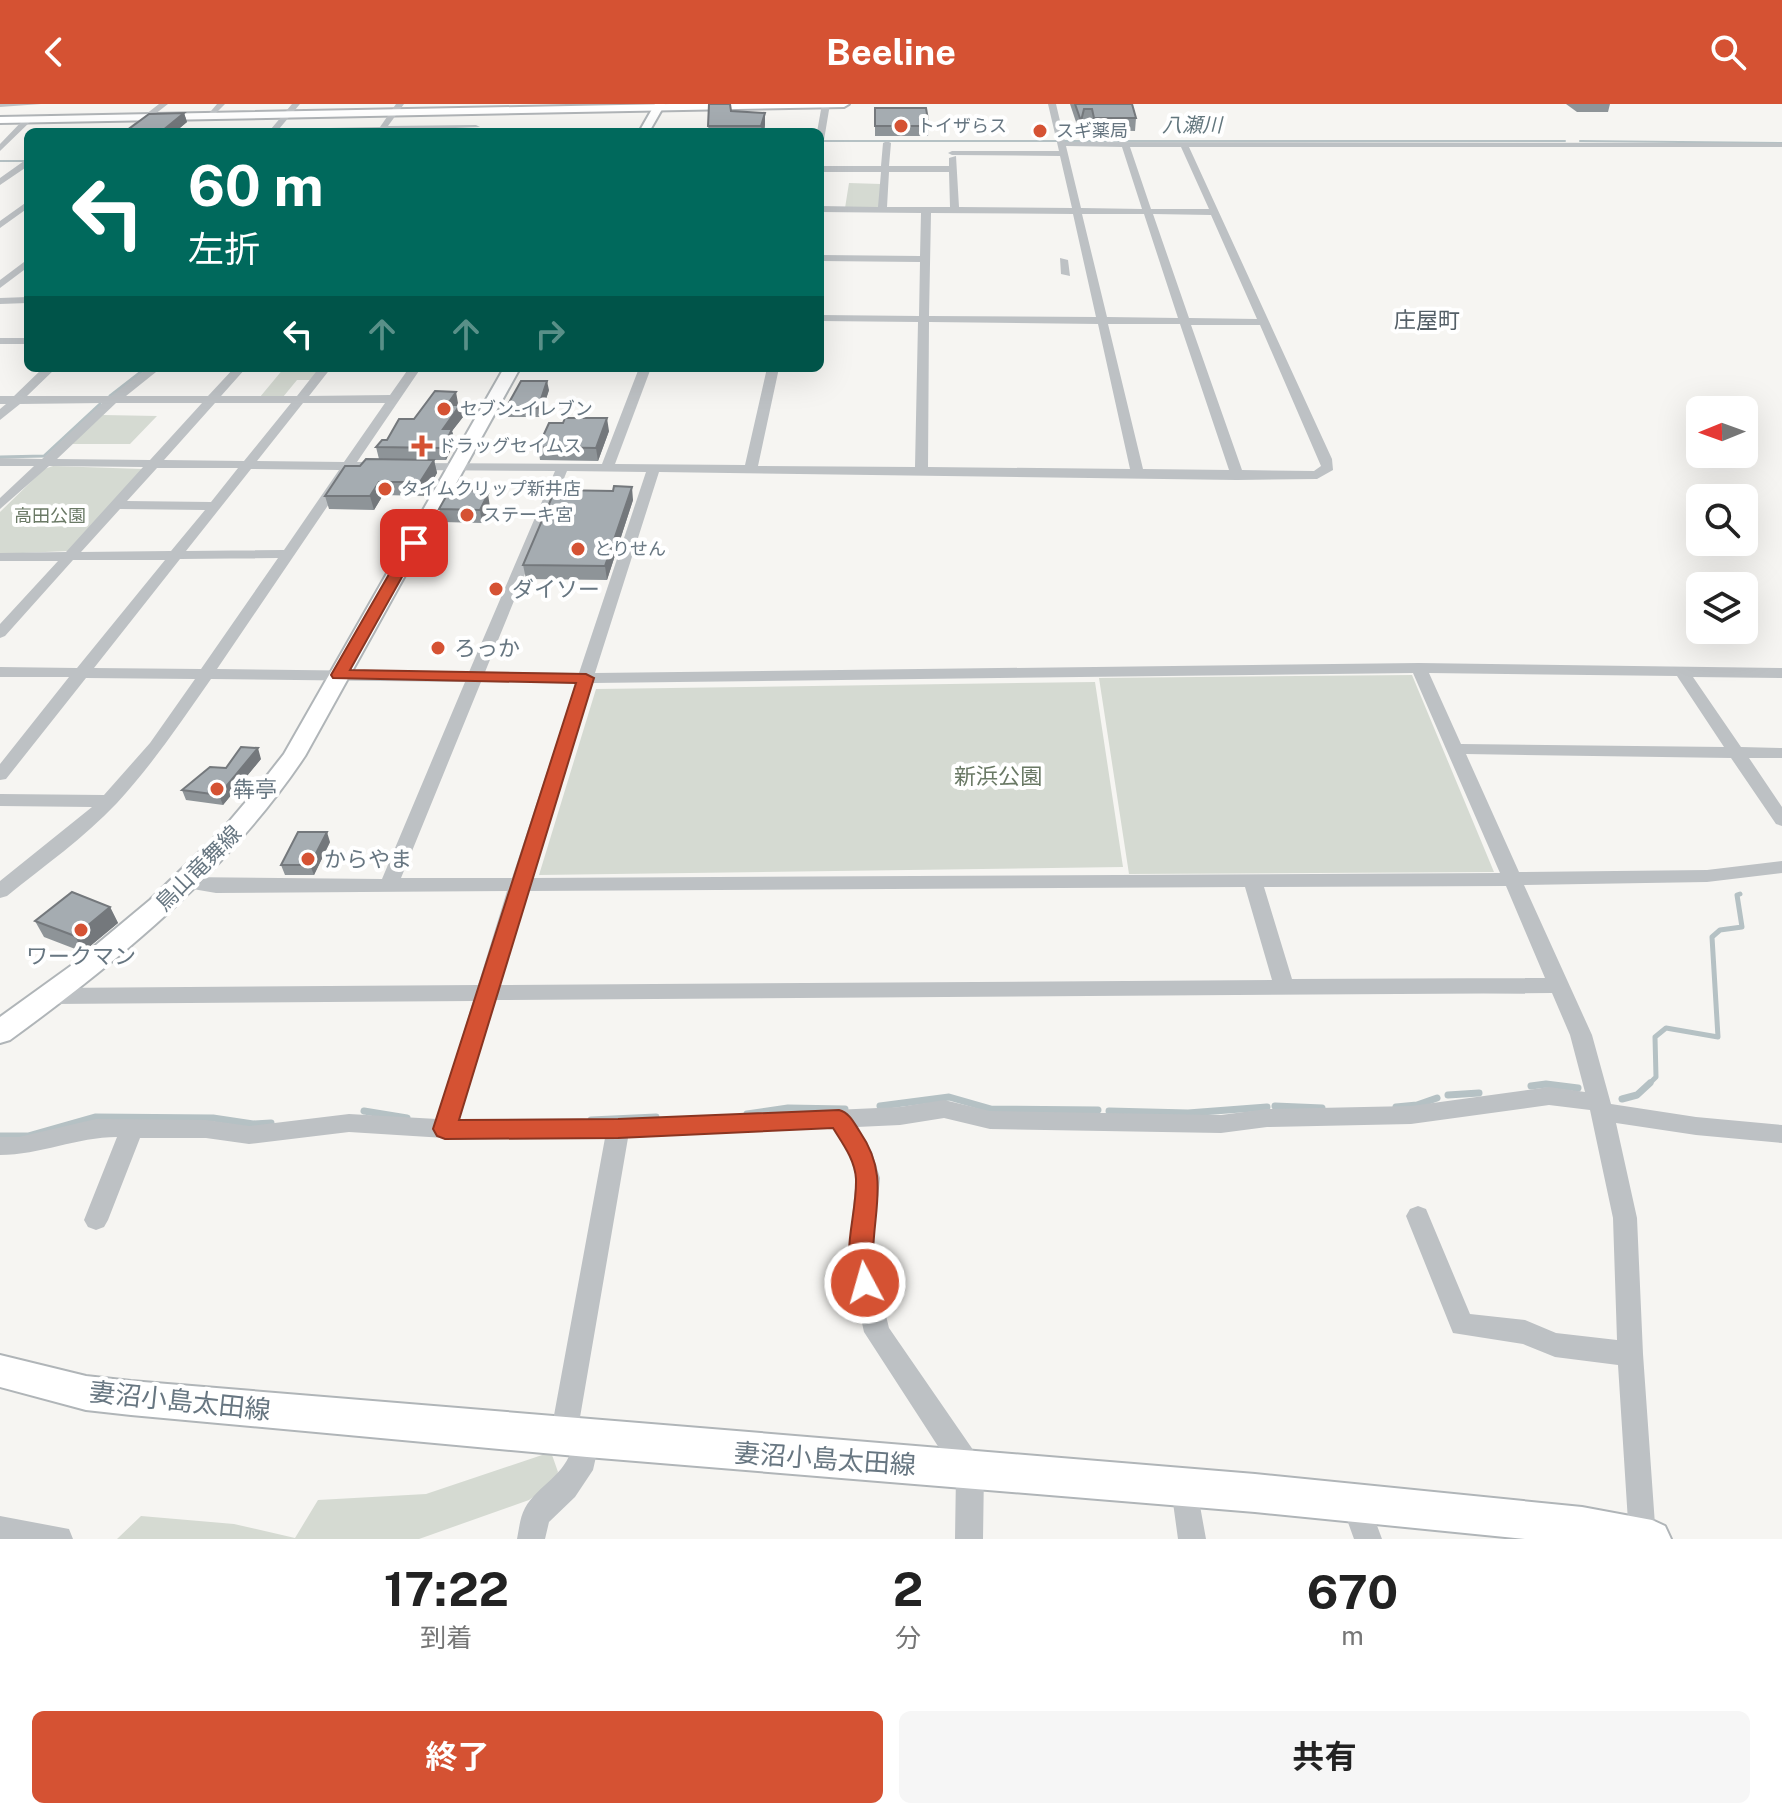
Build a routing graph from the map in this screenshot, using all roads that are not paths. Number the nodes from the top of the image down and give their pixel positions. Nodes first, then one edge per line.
1 (0, 104) edge
2 (37, 104) edge
3 (164, 104) edge
4 (221, 104) edge
5 (296, 104) edge
6 (789, 104) edge
7 (826, 104) edge
8 (844, 104) edge
9 (1052, 104) edge
10 (658, 106) edge
11 (549, 107) edge
12 (396, 108) edge
13 (489, 111) junction
14 (288, 115) junction
15 (208, 116) junction
16 (147, 117) junction
17 (0, 120) edge
18 (28, 120) junction
19 (132, 128) edge
20 (276, 128) edge
21 (383, 128) edge
22 (476, 128) edge
23 (646, 128) edge
24 (822, 128) edge
25 (1564, 134) dead end
26 (887, 143) dead end
27 (1125, 144) junction
28 (1184, 144) junction
29 (1575, 144) junction
30 (1062, 145) junction
31 (1782, 145) edge
32 (0, 148) edge
33 (24, 163) edge
34 (0, 164) edge
35 (24, 165) edge
36 (824, 169) edge
37 (886, 169) junction
38 (953, 169) junction
39 (0, 182) edge
40 (24, 207) edge
41 (824, 209) edge
42 (882, 210) junction
43 (926, 210) junction
44 (955, 211) junction
45 (1079, 212) junction
46 (1149, 212) junction
47 (1214, 212) junction
48 (24, 219) edge
49 (2, 221) edge
50 (824, 258) edge
51 (925, 259) junction
52 (1022, 260) dead end
53 (1041, 260) dead end
54 (1063, 260) dead end
55 (23, 271) edge
56 (1024, 272) dead end
57 (1043, 272) dead end
58 (1066, 274) dead end
59 (0, 285) edge
60 (24, 300) edge
61 (0, 301) edge
62 (824, 318) edge
63 (924, 319) junction
64 (1104, 321) junction
65 (1187, 322) junction
66 (1263, 322) junction
67 (24, 341) edge
68 (3, 344) edge
69 (46, 372) edge
70 (150, 372) edge
71 (236, 372) edge
72 (322, 372) edge
73 (412, 372) edge
74 (510, 372) edge
75 (643, 372) edge
76 (772, 372) edge
77 (300, 399) junction
78 (394, 399) junction
79 (0, 400) edge
80 (16, 400) junction
81 (113, 400) junction
82 (211, 400) junction
83 (0, 416) edge
84 (0, 462) edge
85 (44, 463) junction
86 (153, 464) junction
87 (249, 465) junction
88 (348, 466) junction
89 (459, 467) junction
90 (562, 469) junction
91 (607, 469) junction
92 (653, 470) junction
93 (750, 471) junction
94 (921, 472) junction
95 (1138, 475) junction
96 (1237, 476) junction
97 (0, 505) edge
98 (114, 505) junction
99 (215, 506) junction
100 (289, 554) junction
101 (178, 555) junction
102 (69, 556) junction
103 (0, 557) edge
104 (0, 633) edge
105 (1419, 668) junction
106 (0, 672) edge
107 (1682, 672) junction
108 (83, 673) junction
109 (208, 674) junction
110 (339, 675) junction
111 (1780, 676) edge
112 (477, 677) junction
113 (586, 678) junction
114 (1454, 749) junction
115 (1737, 752) junction
116 (1782, 753) edge
117 (0, 775) edge
118 (0, 800) edge
119 (109, 801) junction
120 (1782, 820) edge
121 (1782, 867) edge
122 (1512, 879) junction
123 (1252, 880) junction
124 (188, 882) junction
125 (389, 884) junction
126 (519, 884) junction
127 (0, 891) edge
128 (1559, 985) junction
129 (1284, 987) junction
130 (486, 993) junction
131 (52, 996) junction
132 (0, 1032) edge
133 (1600, 1107) junction
134 (839, 1119) junction
135 (132, 1128) junction
136 (445, 1129) junction
137 (618, 1129) junction
138 (1782, 1134) edge
139 (0, 1146) edge
140 (1418, 1216) dead end
141 (96, 1220) dead end
142 (1630, 1354) junction
143 (0, 1371) edge
144 (575, 1438) junction
145 (970, 1470) junction
146 (1185, 1488) junction
147 (1355, 1503) junction
148 (0, 1530) edge
149 (1648, 1538) edge
150 (59, 1539) edge
151 (531, 1539) edge
152 (969, 1539) edge
153 (1192, 1539) edge
154 (1368, 1539) edge

1 - 2 street
3 - 16 street
4 - 15 street
5 - 14 street
6 - 7 highway
6 - 10 highway
7 - 8 highway
7 - 24 street
9 - 30 street
10 - 11 highway
10 - 23 main road
11 - 13 highway
12 - 13 highway
12 - 14 highway
12 - 21 street
13 - 22 street
14 - 15 highway
14 - 20 street
15 - 16 highway
16 - 18 highway
16 - 19 street
17 - 18 highway
18 - 32 street
25 - 29 street
26 - 37 street
27 - 28 street
27 - 30 street
27 - 46 street
28 - 29 street
28 - 47 street
29 - 31 street
30 - 38 street
30 - 45 street
33 - 34 street
35 - 39 street
36 - 37 street
37 - 38 street
37 - 42 street
38 - 44 street
40 - 49 street
41 - 42 street
42 - 43 street
43 - 44 street
43 - 51 street
44 - 45 street
45 - 46 street
45 - 64 street
46 - 47 street
46 - 65 street
47 - 66 street
48 - 49 street
50 - 51 street
51 - 63 street
52 - 56 street
53 - 57 street
54 - 58 street
55 - 59 street
60 - 61 street
62 - 63 street
63 - 64 street
63 - 94 street
64 - 65 street
64 - 95 street
65 - 66 street
65 - 96 street
66 - 96 street
67 - 68 street
69 - 80 street
70 - 81 street
71 - 82 street
72 - 77 street
73 - 78 street
74 - 89 main road, 鳥山竜舞線
75 - 91 street
76 - 93 street
77 - 78 street
77 - 82 street
77 - 87 street
78 - 88 street
79 - 80 street
80 - 81 street
80 - 83 street
81 - 82 street
81 - 85 street
82 - 86 street
84 - 85 street
85 - 86 street
85 - 97 street
86 - 87 street
86 - 98 street
87 - 88 street
87 - 99 street
88 - 89 street
88 - 100 street
89 - 90 street
89 - 110 main road, 鳥山竜舞線
90 - 91 street
90 - 112 street
91 - 92 street
92 - 93 street
92 - 113 street
93 - 94 street
94 - 95 street
95 - 96 street
98 - 99 street
98 - 102 street
99 - 101 street
100 - 101 street
100 - 109 street
101 - 102 street
101 - 108 street
102 - 103 street
102 - 104 street
105 - 107 street
105 - 113 street
105 - 114 street
106 - 108 street
107 - 111 street
107 - 115 street
108 - 109 street
108 - 117 street
109 - 110 street
109 - 119 street
110 - 112 street
110 - 124 main road, 鳥山竜舞線
112 - 113 street
112 - 125 street
113 - 126 street
114 - 115 street
114 - 122 street
115 - 116 street
115 - 120 street
118 - 119 street
119 - 127 street
121 - 122 street
122 - 123 street
122 - 128 street
123 - 126 street
123 - 129 street
124 - 125 street
124 - 131 main road, 鳥山竜舞線
125 - 126 street
126 - 130 street
128 - 129 street
128 - 133 street
129 - 130 street
130 - 131 street
130 - 136 street
131 - 132 main road, 鳥山竜舞線
133 - 134 street
133 - 138 street
133 - 142 street
134 - 137 street
134 - 145 street
135 - 136 street
135 - 139 street
135 - 141 street
136 - 137 street
137 - 144 street
140 - 142 street
142 - 149 street
143 - 144 main road, 妻沼小島太田線
144 - 145 main road, 妻沼小島太田線
144 - 151 street
145 - 146 main road, 妻沼小島太田線
145 - 152 street
146 - 147 main road, 妻沼小島太田線
146 - 153 street
147 - 149 main road, 妻沼小島太田線
147 - 154 street
148 - 150 street

